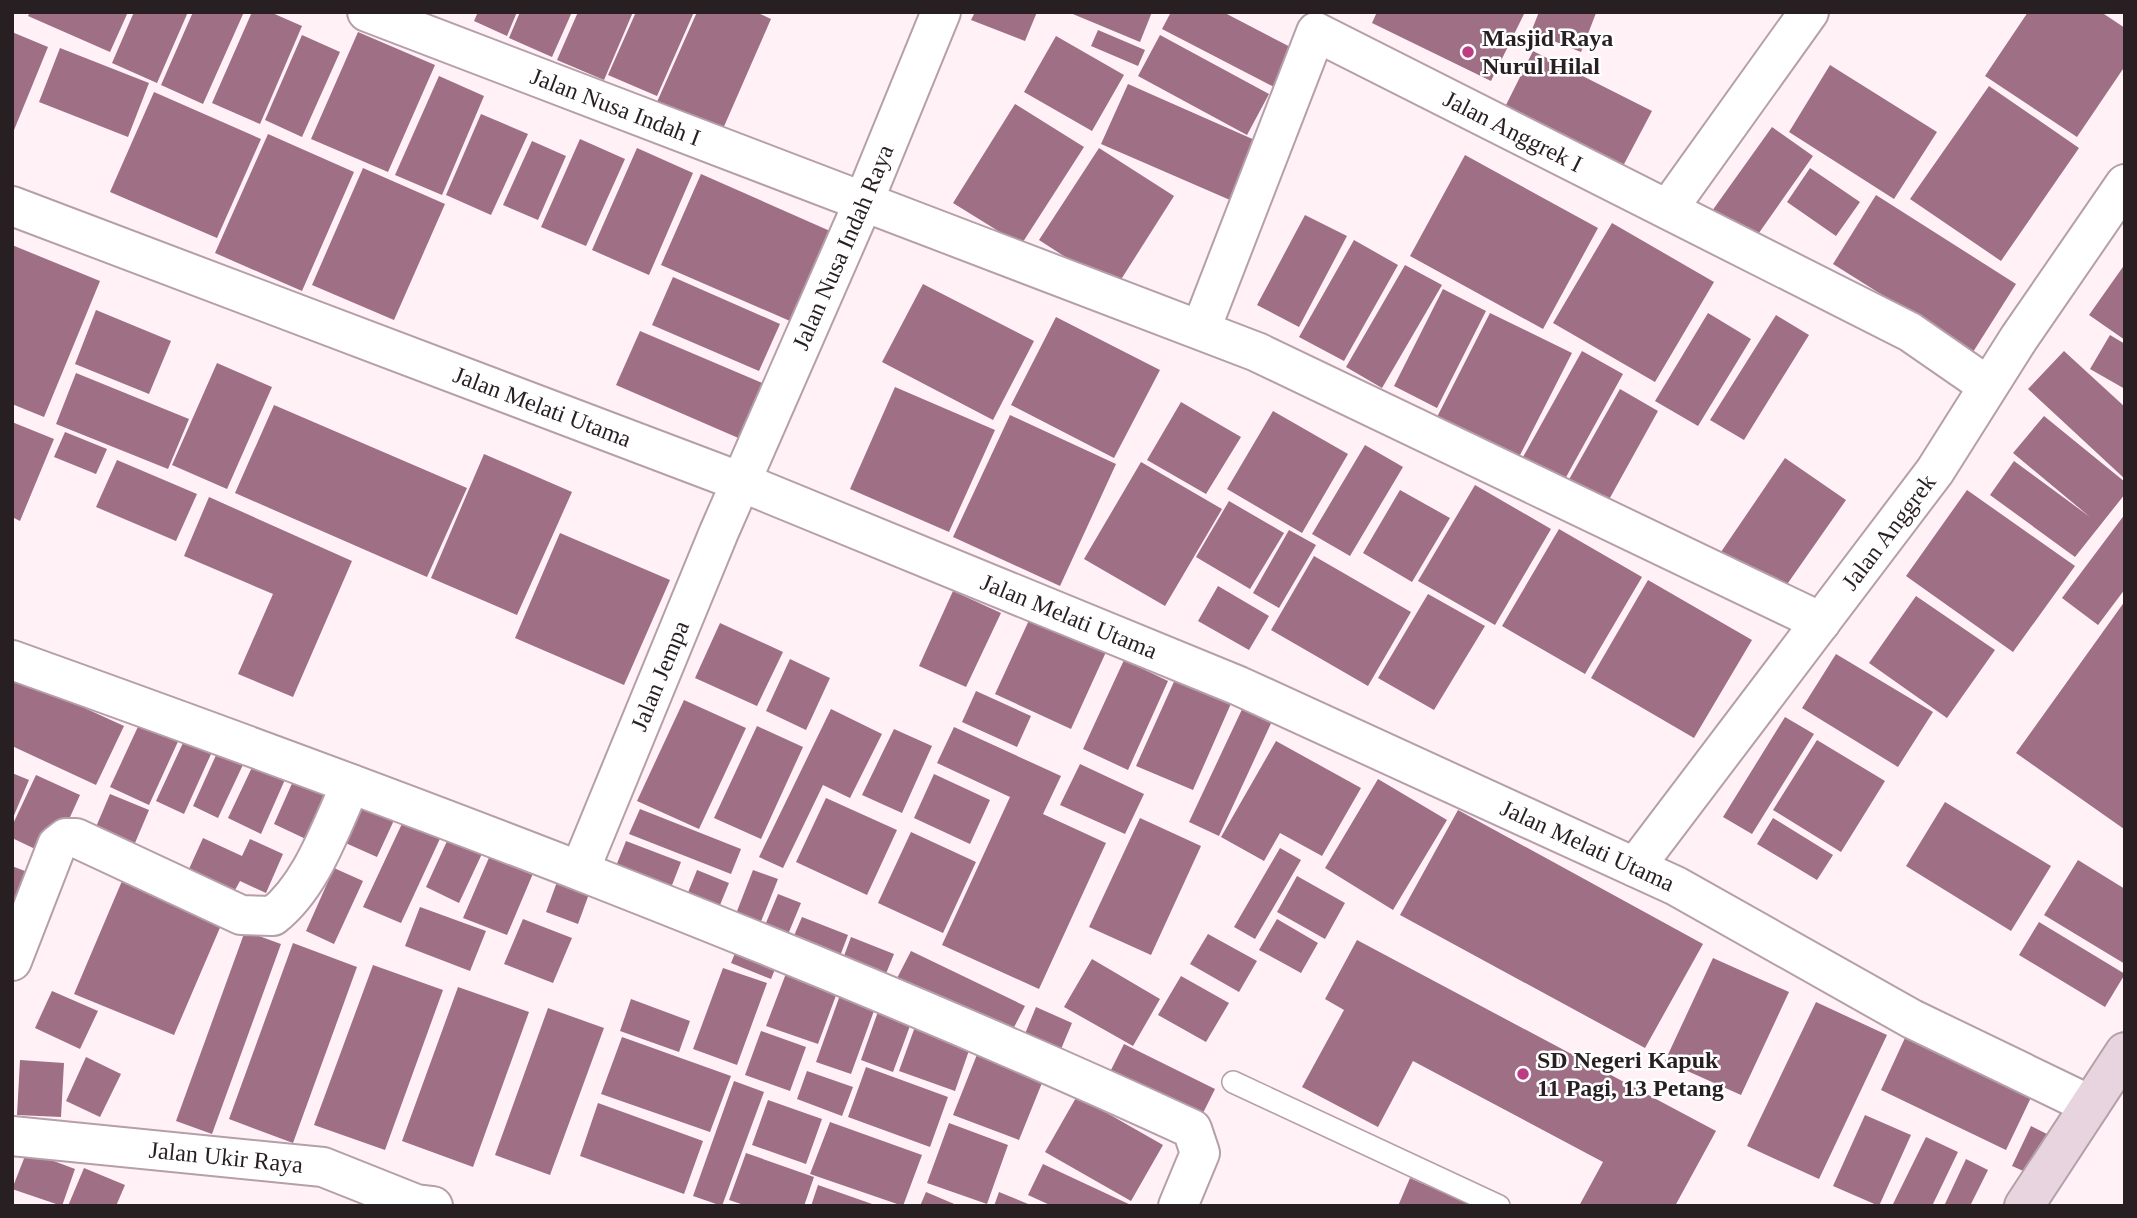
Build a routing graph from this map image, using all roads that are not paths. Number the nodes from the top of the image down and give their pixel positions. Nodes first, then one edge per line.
1 (367, 12) edge
2 (941, 12) edge
3 (1809, 12) edge
4 (1320, 22) edge
5 (2125, 184) edge
6 (863, 203) junction
7 (12, 206) edge
8 (1668, 209) junction
9 (1200, 328) junction
10 (1988, 386) junction
11 (741, 482) junction
12 (1821, 622) junction
13 (12, 660) edge
14 (351, 784) junction
15 (1635, 867) junction
16 (580, 870) junction
17 (12, 961) edge
18 (2125, 1052) edge
19 (1233, 1082) dead end
20 (2090, 1105) junction
21 (12, 1136) edge
22 (433, 1206) edge
23 (1178, 1206) edge
24 (1499, 1206) edge
25 (2024, 1206) edge

1 - 6 street, Jalan Nusa Indah I
2 - 6 street, Jalan Nusa Indah Raya
3 - 8 street
4 - 8 street, Jalan Anggrek I
4 - 9 street, Jalan Anggrek I
5 - 10 street, Jalan Anggrek
6 - 9 street
6 - 11 street, Jalan Nusa Indah Raya
7 - 11 street, Jalan Melati Utama
8 - 10 street, Jalan Anggrek I
9 - 12 street
10 - 12 street, Jalan Anggrek
11 - 15 street, Jalan Melati Utama
11 - 16 street, Jalan Jempa
12 - 15 street, Jalan Anggrek
13 - 14 street
14 - 16 street
14 - 17 street
15 - 20 street, Jalan Melati Utama
16 - 23 street
18 - 20 main road
19 - 24 lane
20 - 25 main road
21 - 22 street, Jalan Ukir Raya

